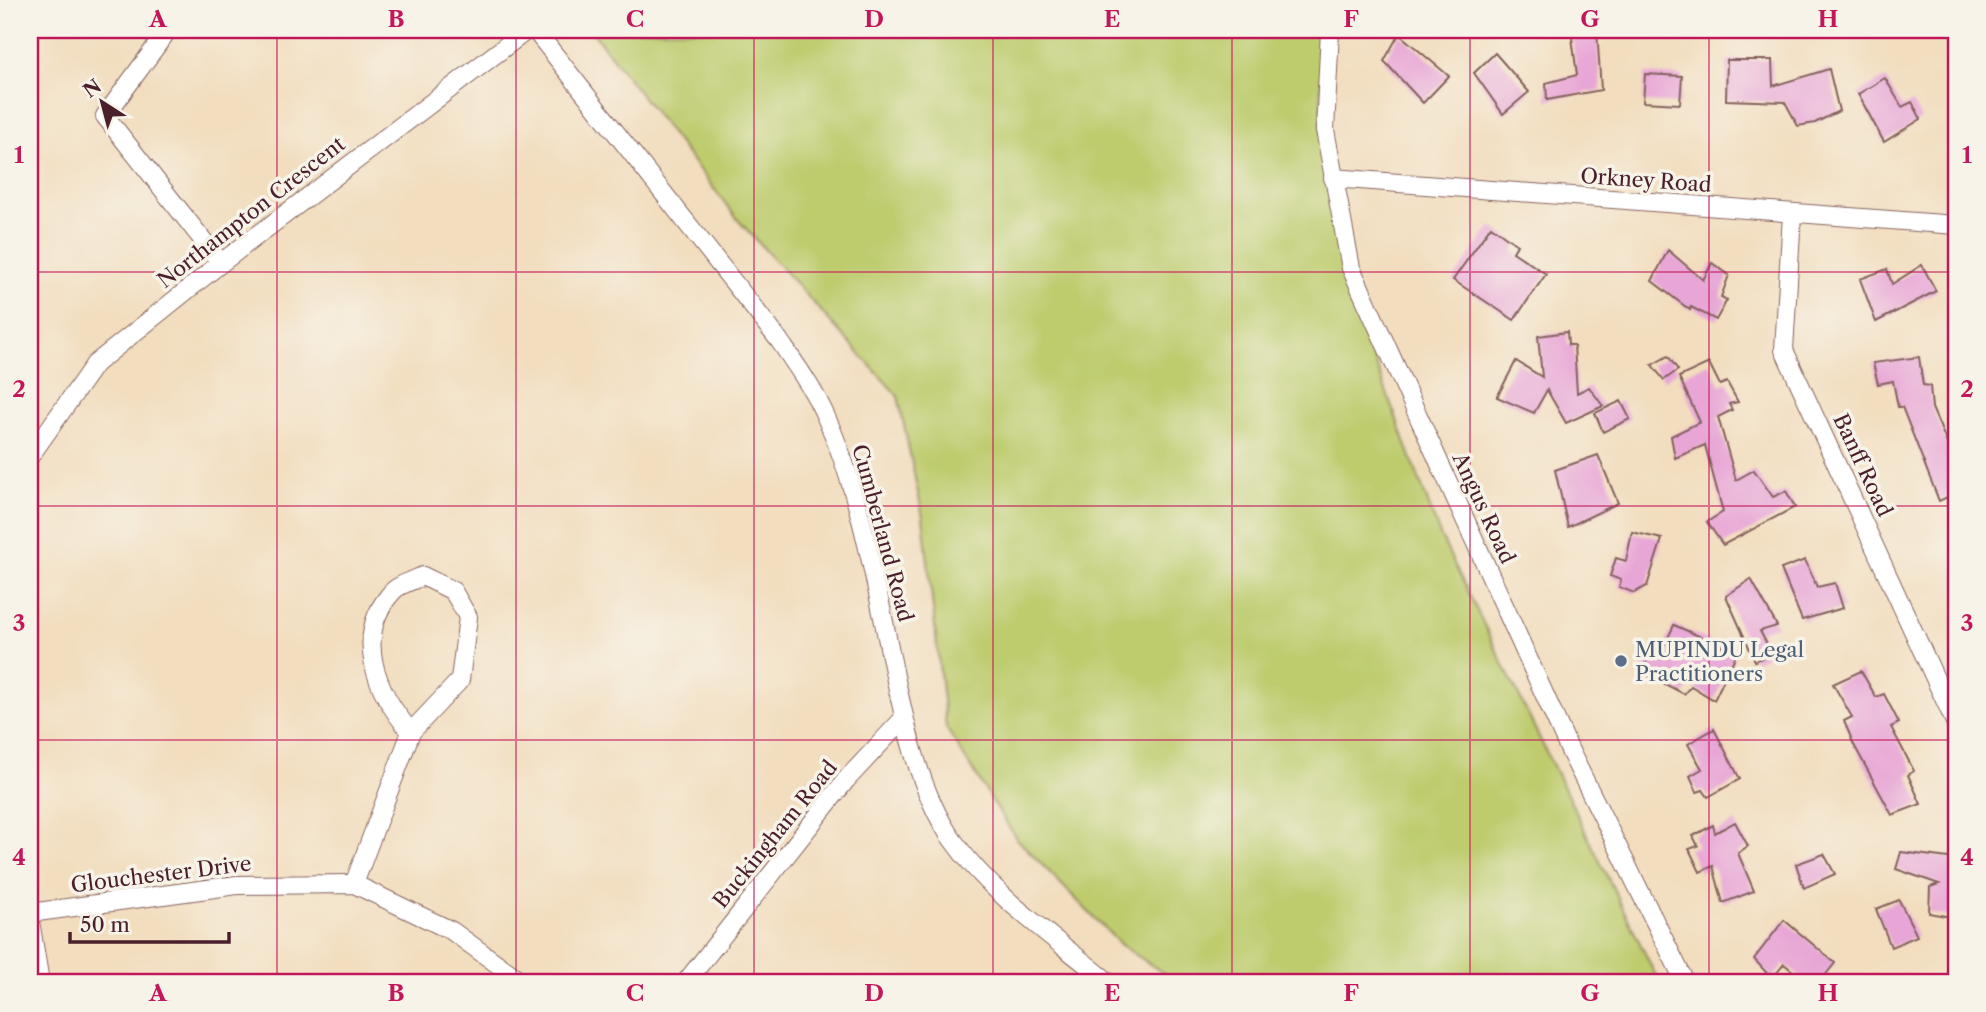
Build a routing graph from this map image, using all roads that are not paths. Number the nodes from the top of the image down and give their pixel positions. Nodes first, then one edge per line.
1 (168, 30) edge
2 (527, 30) edge
3 (535, 30) edge
4 (1330, 30) edge
5 (1333, 178) junction
6 (1792, 214) junction
7 (1956, 225) edge
8 (221, 263) junction
9 (30, 456) edge
10 (904, 718) junction
11 (1956, 724) edge
12 (411, 732) junction
13 (354, 884) junction
14 (30, 913) edge
15 (30, 921) edge
16 (40, 982) edge
17 (522, 982) edge
18 (686, 982) edge
19 (1108, 982) edge
20 (1685, 982) edge

1 - 8 street
2 - 8 street, Northampton Crescent
3 - 10 street, Cumberland Road
4 - 5 street, Angus Road
5 - 6 street, Orkney Road
5 - 20 street, Angus Road
6 - 7 street, Orkney Road
6 - 11 street, Banff Road
8 - 9 street, Northampton Crescent
10 - 18 street, Buckingham Road
10 - 19 street, Cumberland Road
12 - 12 street
12 - 13 street
13 - 14 street, Glouchester Drive
13 - 17 street, Glouchester Drive
15 - 16 street

